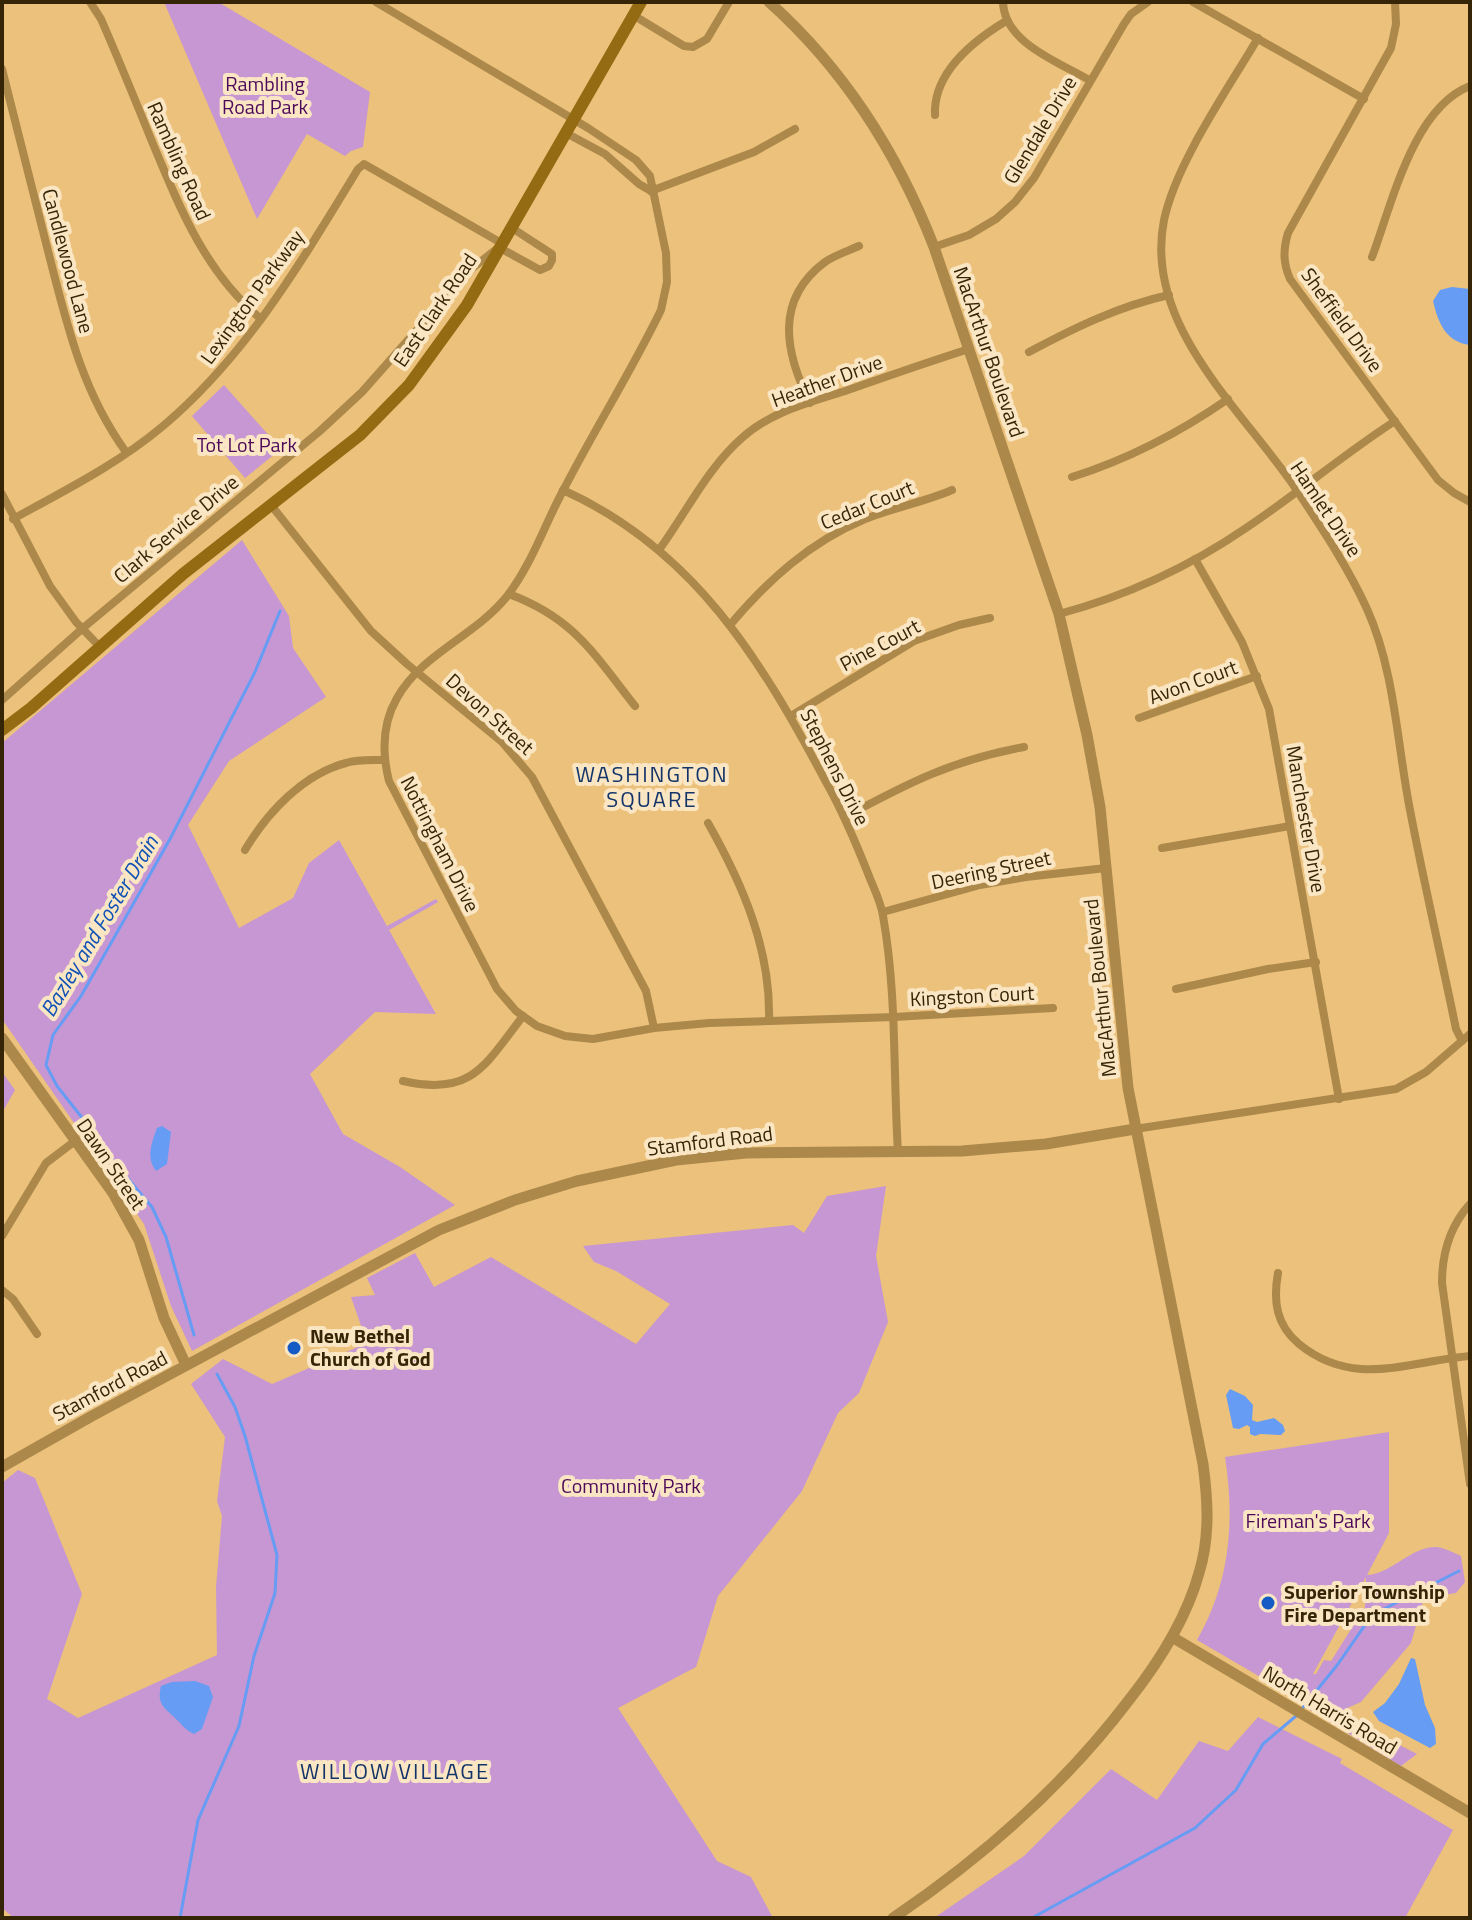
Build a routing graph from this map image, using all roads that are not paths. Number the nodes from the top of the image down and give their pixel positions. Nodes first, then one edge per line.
1 (90, 2) edge
2 (376, 2) edge
3 (641, 2) edge
4 (729, 2) edge
5 (769, 2) edge
6 (1003, 2) edge
7 (1148, 2) edge
8 (1193, 2) edge
9 (1396, 2) edge
10 (633, 15) junction
11 (1006, 21) junction
12 (1258, 38) junction
13 (2, 69) edge
14 (1089, 80) junction
15 (1470, 86) edge
16 (1364, 99) junction
17 (935, 115) dead end
18 (574, 120) junction
19 (795, 129) dead end
20 (566, 133) junction
21 (651, 191) junction
22 (512, 228) junction
23 (502, 246) junction
24 (859, 246) dead end
25 (934, 247) junction
26 (1372, 257) dead end
27 (1169, 295) junction
28 (261, 319) junction
29 (969, 349) junction
30 (1029, 352) dead end
31 (1228, 399) junction
32 (810, 403) junction
33 (1395, 421) junction
34 (126, 452) junction
35 (1072, 477) dead end
36 (563, 490) junction
37 (952, 490) dead end
38 (1297, 491) junction
39 (2, 494) edge
40 (1470, 502) edge
41 (271, 505) junction
42 (13, 519) junction
43 (659, 550) junction
44 (1195, 559) junction
45 (509, 594) junction
46 (1059, 614) junction
47 (990, 618) dead end
48 (730, 625) junction
49 (83, 628) junction
50 (100, 647) junction
51 (416, 671) junction
52 (1257, 676) junction
53 (2, 700) edge
54 (635, 706) dead end
55 (791, 716) junction
56 (1139, 718) dead end
57 (2, 730) edge
58 (1024, 747) dead end
59 (384, 760) junction
60 (845, 817) junction
61 (708, 823) dead end
62 (1290, 826) junction
63 (1162, 848) dead end
64 (245, 850) dead end
65 (1106, 868) junction
66 (883, 912) junction
67 (1316, 962) junction
68 (1176, 989) dead end
69 (1053, 1008) dead end
70 (523, 1016) junction
71 (894, 1017) junction
72 (769, 1020) junction
73 (654, 1028) junction
74 (2, 1038) edge
75 (1466, 1038) edge
76 (403, 1081) dead end
77 (1339, 1099) junction
78 (1135, 1129) junction
79 (75, 1141) junction
80 (898, 1152) junction
81 (1470, 1204) edge
82 (2, 1236) edge
83 (1278, 1273) dead end
84 (2, 1290) edge
85 (37, 1334) dead end
86 (1470, 1356) edge
87 (1452, 1359) junction
88 (186, 1365) junction
89 (2, 1467) edge
90 (1470, 1484) edge
91 (1172, 1637) junction
92 (1470, 1813) edge
93 (893, 1918) edge

1 - 28 street, Rambling Road
2 - 18 street, Nottingham Drive
3 - 10 main road, East Clark Road
4 - 10 street
5 - 25 street, MacArthur Boulevard
6 - 11 street
7 - 14 street, Glendale Drive
8 - 12 street
9 - 16 street, Sheffield Drive
10 - 18 main road, East Clark Road
11 - 14 street
11 - 17 street
12 - 16 street
12 - 27 street, Hamlet Drive
13 - 34 street, Candlewood Lane
14 - 25 street, Glendale Drive
15 - 26 street
16 - 33 street, Sheffield Drive
18 - 20 main road, East Clark Road
18 - 21 street, Nottingham Drive
19 - 21 street
20 - 21 street
20 - 22 main road, East Clark Road
21 - 36 street, Nottingham Drive
22 - 23 main road, East Clark Road
22 - 23 street
23 - 28 street, Lexington Parkway
23 - 41 main road, East Clark Road
23 - 49 street, Clark Service Drive
24 - 32 street
25 - 29 street, MacArthur Boulevard
27 - 30 street
27 - 31 street, Hamlet Drive
28 - 34 street, Lexington Parkway
29 - 32 street, Heather Drive
29 - 46 street, MacArthur Boulevard
31 - 35 street
31 - 38 street, Hamlet Drive
32 - 43 street, Heather Drive
33 - 38 street
33 - 40 street, Sheffield Drive
34 - 42 street, Lexington Parkway
36 - 43 street, Stephens Drive
36 - 45 street, Nottingham Drive
37 - 48 street, Cedar Court
38 - 44 street
38 - 75 street, Hamlet Drive
39 - 42 street
41 - 50 main road, East Clark Road
41 - 51 street, Devon Street
42 - 49 street
43 - 48 street, Stephens Drive
44 - 46 street
44 - 52 street, Manchester Drive
45 - 51 street, Nottingham Drive
45 - 54 street
46 - 65 street, MacArthur Boulevard
47 - 55 street, Pine Court
48 - 55 street, Stephens Drive
49 - 50 street
49 - 53 street, Clark Service Drive
50 - 57 main road, East Clark Road
51 - 59 street, Nottingham Drive
51 - 73 street, Devon Street
52 - 56 street, Avon Court
52 - 62 street, Manchester Drive
55 - 60 street, Stephens Drive
58 - 60 street
59 - 64 street
59 - 70 street, Nottingham Drive
60 - 66 street, Stephens Drive
61 - 72 street
62 - 63 street
62 - 67 street, Manchester Drive
65 - 66 street, Deering Street
65 - 78 street, MacArthur Boulevard
66 - 71 street, Stephens Drive
67 - 68 street
67 - 77 street, Manchester Drive
69 - 71 street, Kingston Court
70 - 73 street, Nottingham Drive
70 - 76 street
71 - 72 street, Nottingham Drive
71 - 80 street, Stephens Drive
72 - 73 street, Nottingham Drive
74 - 79 street, Dawn Street
75 - 77 street, Stamford Road
77 - 78 street, Stamford Road
78 - 80 street, Stamford Road
78 - 91 street, MacArthur Boulevard
79 - 82 street
79 - 88 street, Dawn Street
80 - 88 street, Stamford Road
81 - 87 street
83 - 87 street
84 - 85 street
86 - 87 street
87 - 90 street
88 - 89 street, Stamford Road
91 - 92 street, North Harris Road
91 - 93 street, MacArthur Boulevard

